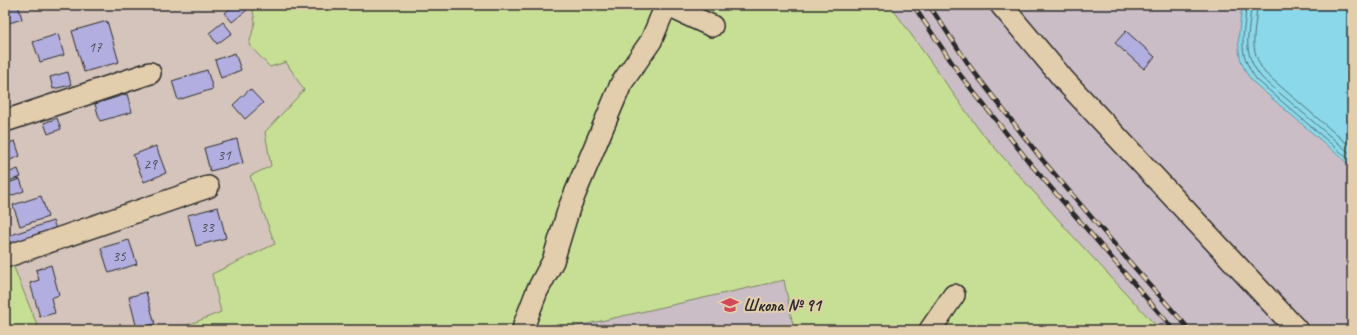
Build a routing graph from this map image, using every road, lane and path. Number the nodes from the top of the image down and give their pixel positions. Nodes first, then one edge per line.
1 (666, 5) edge
2 (1001, 5) edge
3 (712, 26) dead end
4 (150, 73) dead end
5 (5, 121) edge
6 (208, 187) dead end
7 (5, 257) edge
8 (954, 295) dead end
9 (524, 330) edge
10 (930, 330) edge
11 (1297, 330) edge

1 - 3 street
1 - 9 street
2 - 11 street
4 - 5 street
6 - 7 street
8 - 10 street

